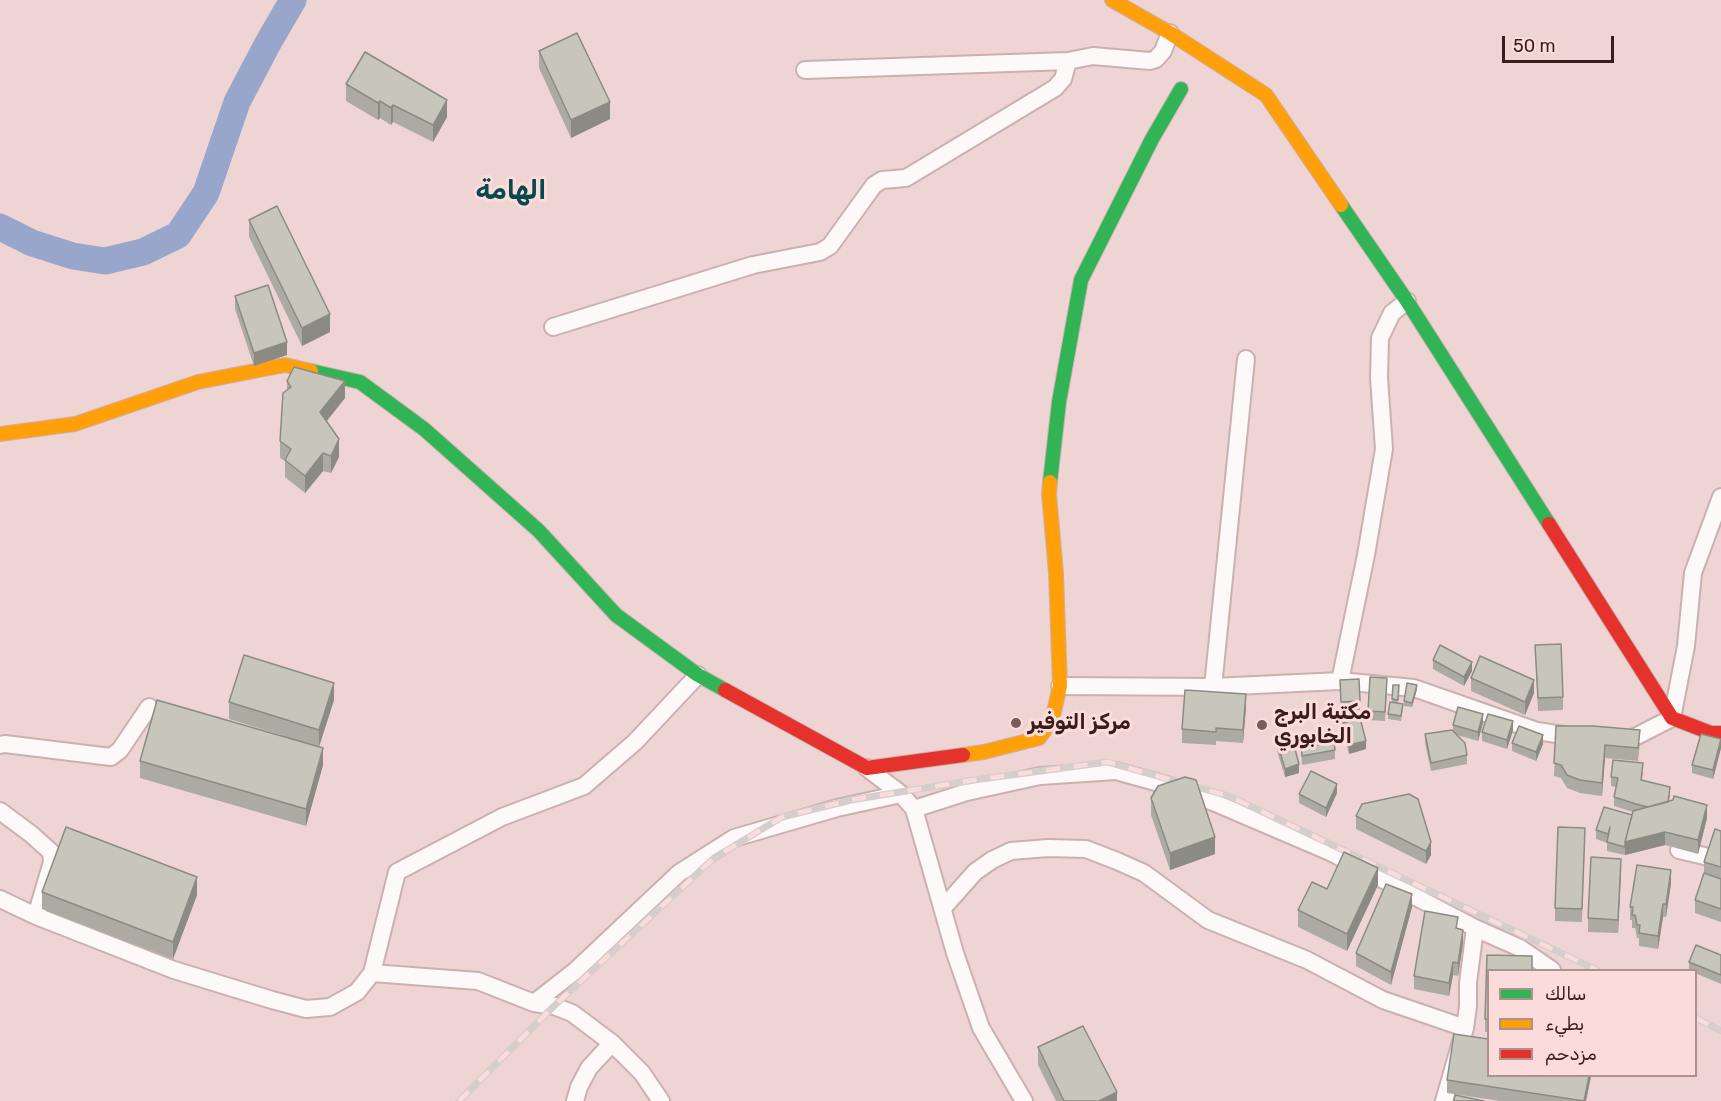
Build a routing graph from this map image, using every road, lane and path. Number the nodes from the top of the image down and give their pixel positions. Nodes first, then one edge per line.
1 (1112, 0) edge
2 (1170, 33) junction
3 (1068, 61) junction
4 (805, 70) dead end
5 (1181, 89) dead end
6 (1407, 301) junction
7 (553, 327) dead end
8 (1246, 359) dead end
9 (0, 434) edge
10 (1721, 497) edge
11 (698, 675) junction
12 (1340, 681) junction
13 (1060, 686) junction
14 (1213, 687) junction
15 (149, 707) dead end
16 (1672, 718) junction
17 (1721, 733) edge
18 (0, 745) edge
19 (867, 768) junction
20 (901, 794) junction
21 (914, 809) junction
22 (0, 811) edge
23 (1679, 850) dead end
24 (1721, 860) edge
25 (0, 899) edge
26 (943, 908) junction
27 (36, 916) junction
28 (1475, 928) junction
29 (1551, 969) edge
30 (372, 973) junction
31 (534, 1004) junction
32 (1466, 1028) junction
33 (612, 1043) junction
34 (575, 1101) edge
35 (661, 1101) edge
36 (1024, 1101) edge
37 (1444, 1101) edge

1 - 2 street
2 - 3 street
2 - 6 street
3 - 4 street
3 - 7 street
5 - 13 street
6 - 12 street
6 - 16 street
8 - 14 street
9 - 11 street
10 - 16 street
11 - 19 street
11 - 30 street
12 - 14 street
12 - 16 street
13 - 14 street
13 - 19 street
15 - 18 street
16 - 17 street
19 - 20 street
20 - 21 street
20 - 31 street
21 - 26 street
21 - 28 street
22 - 27 street
23 - 24 street
25 - 27 street
26 - 32 street
26 - 36 street
27 - 30 street
28 - 29 street
28 - 32 street
30 - 31 street
31 - 33 street
32 - 37 street
33 - 34 street
33 - 35 street

